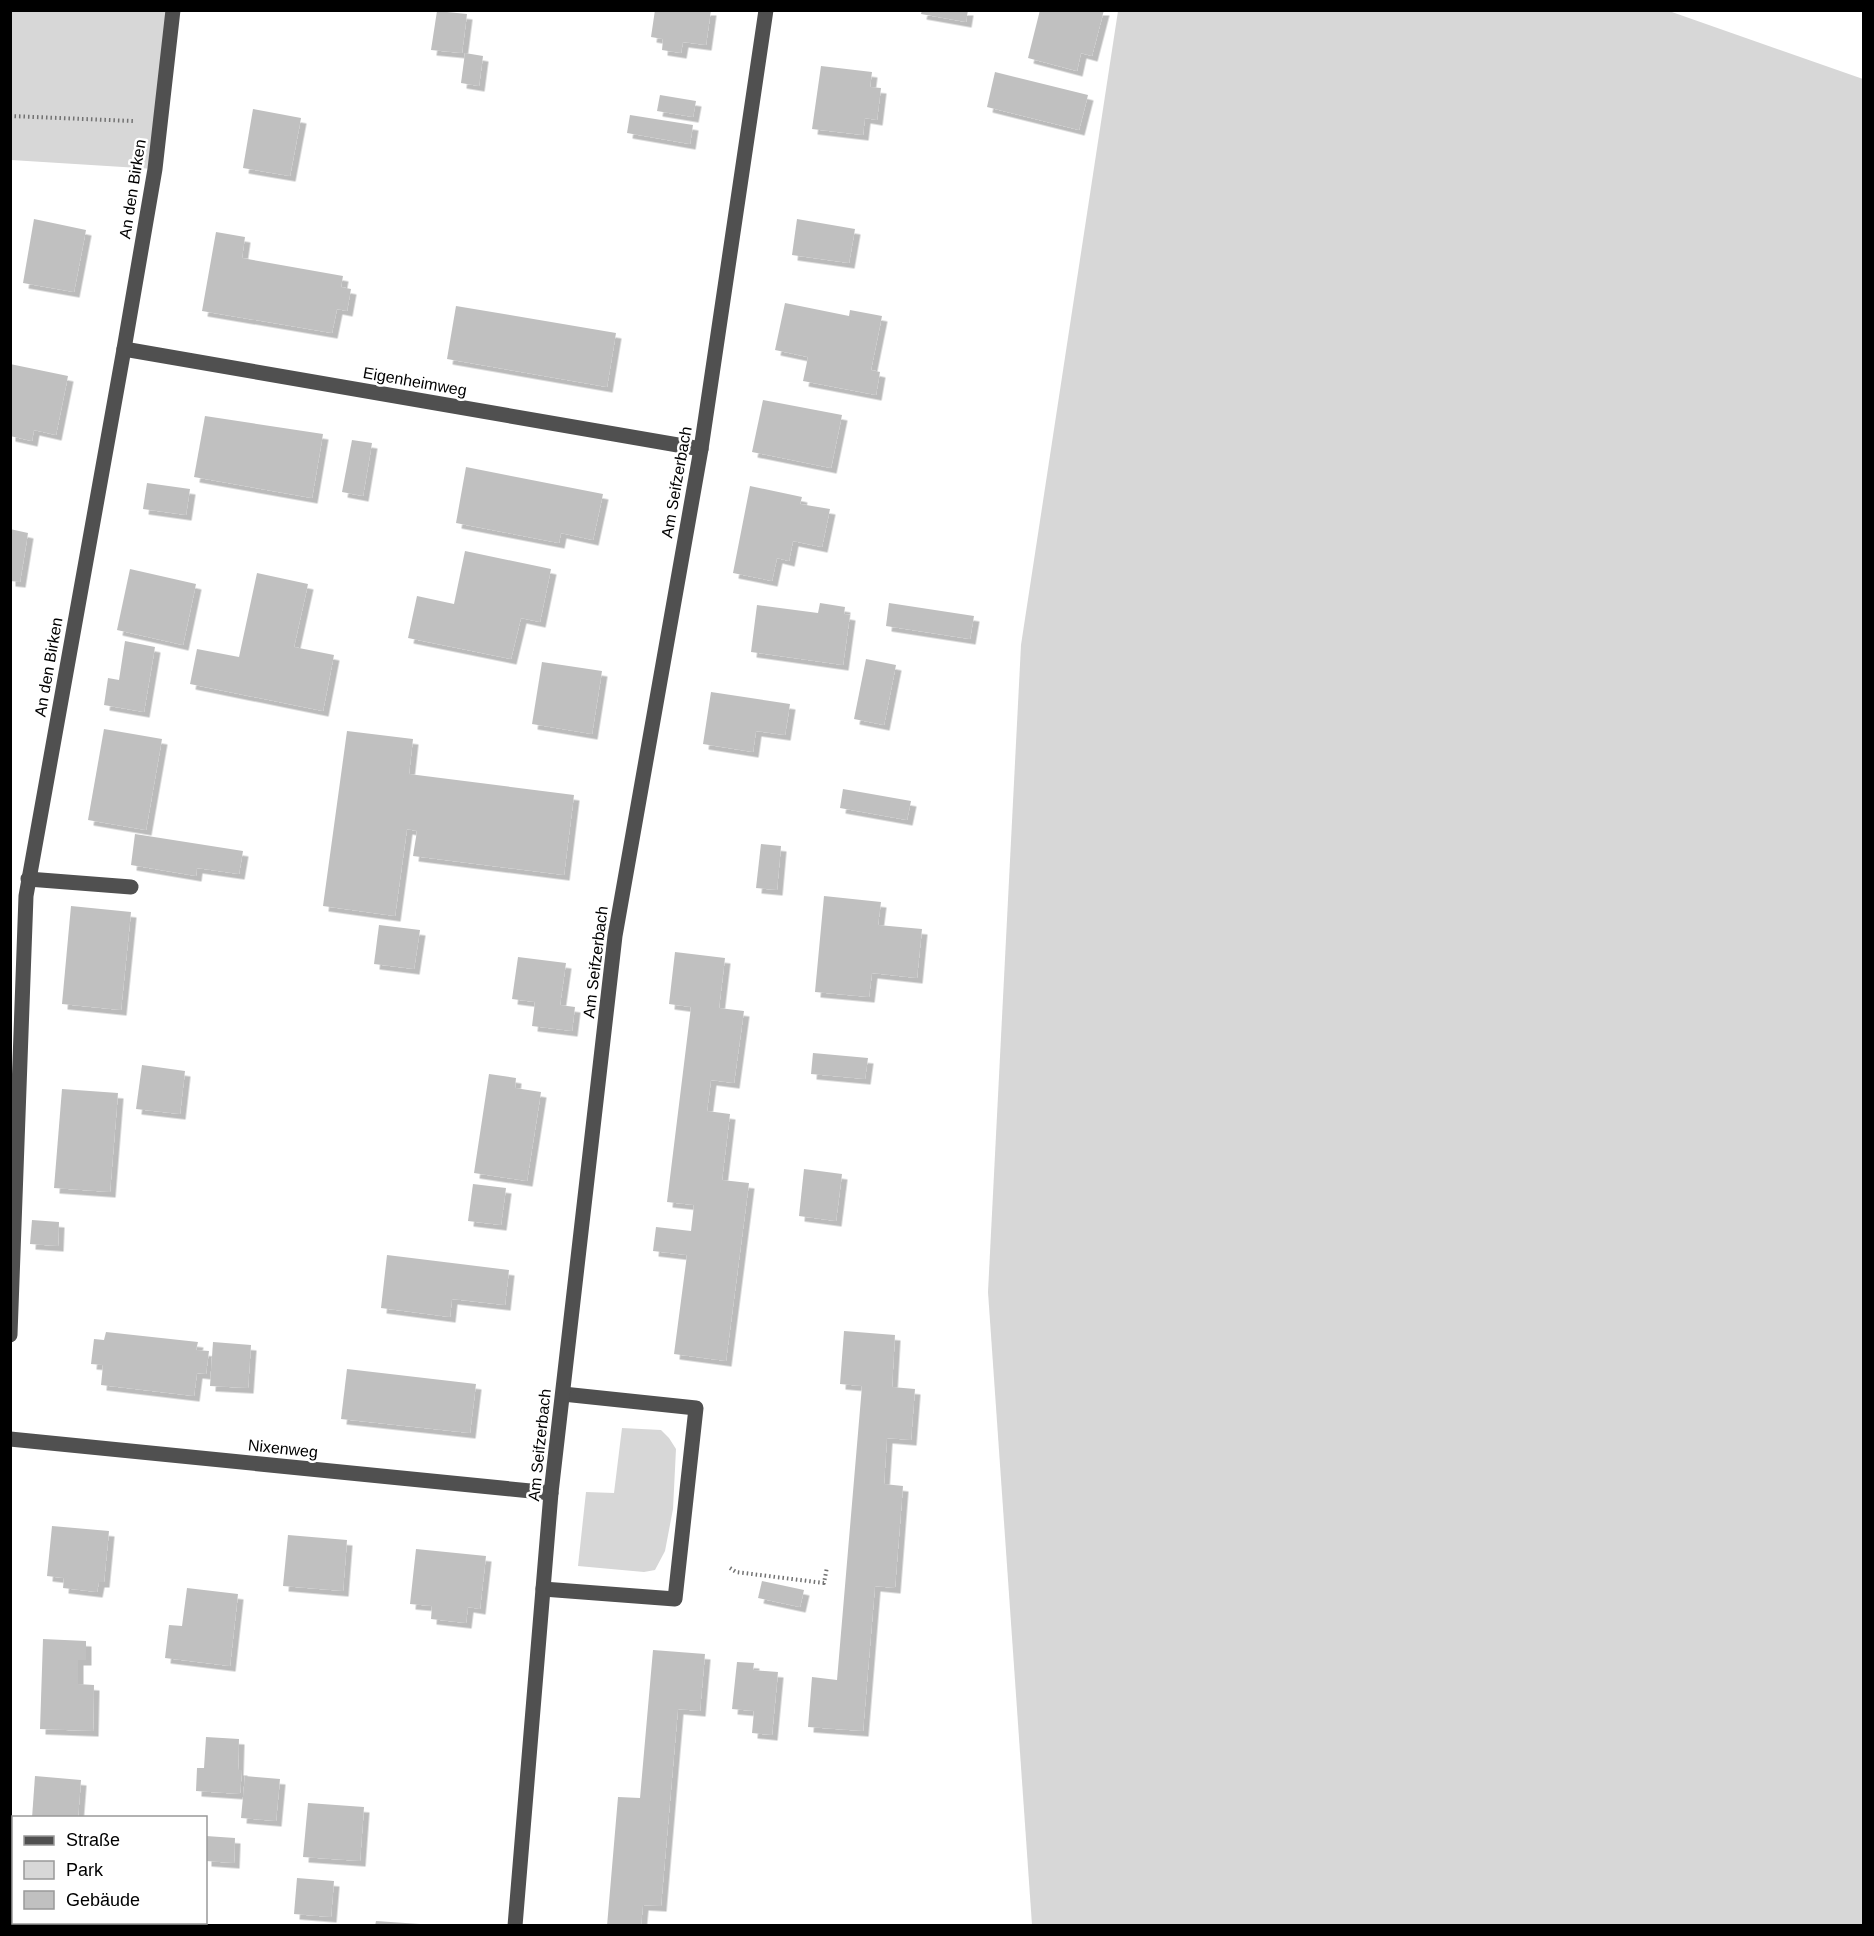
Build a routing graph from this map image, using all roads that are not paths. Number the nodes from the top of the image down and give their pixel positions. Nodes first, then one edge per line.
1 (173, 10) edge
2 (766, 10) edge
3 (124, 349) junction
4 (701, 449) junction
5 (28, 879) junction
6 (131, 887) dead end
7 (10, 1335) edge
8 (562, 1394) junction
9 (10, 1439) edge
10 (551, 1493) junction
11 (543, 1590) junction
12 (515, 1926) edge

1 - 3 street, An den Birken
2 - 4 street, Am Seifzerbach
3 - 4 street, Eigenheimweg
3 - 5 street, An den Birken
4 - 8 street, Am Seifzerbach
5 - 6 street
5 - 7 street, An den Birken
8 - 10 street, Am Seifzerbach
8 - 11 street
9 - 10 street, Nixenweg
10 - 11 street, Am Seifzerbach
11 - 12 street, Am Seifzerbach

